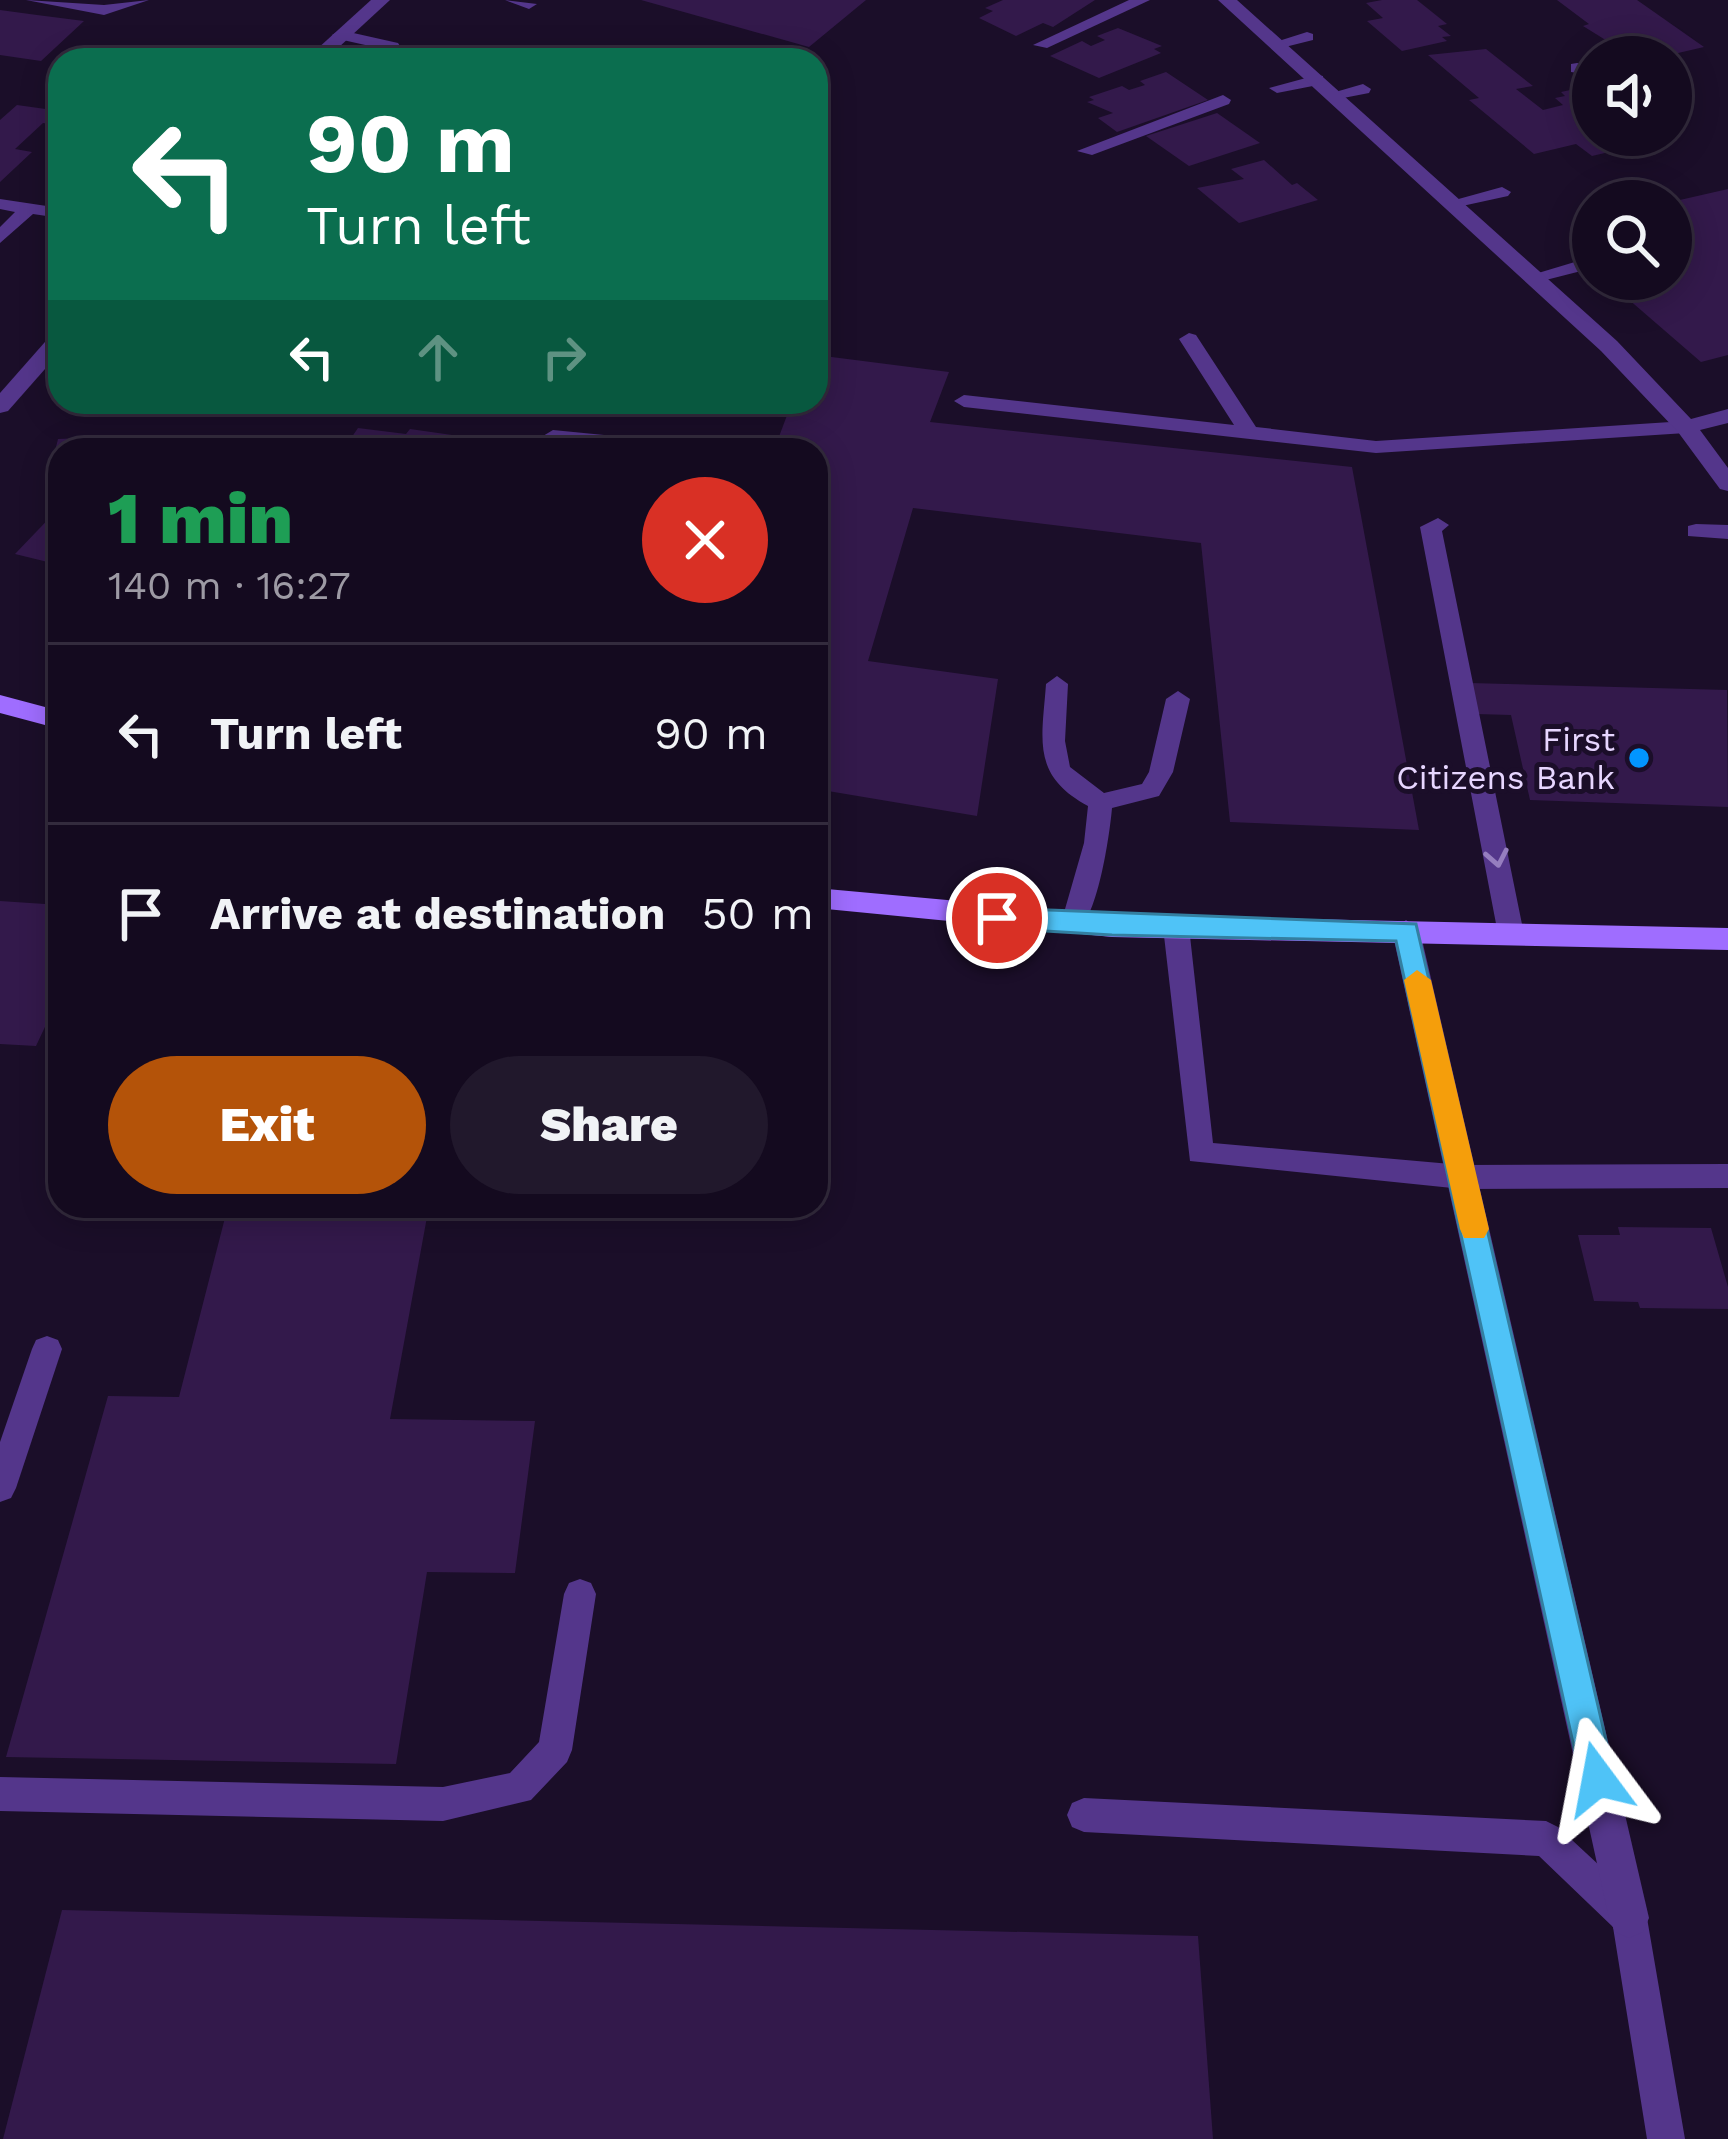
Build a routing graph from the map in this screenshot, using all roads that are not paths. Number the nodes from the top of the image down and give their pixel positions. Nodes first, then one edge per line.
1 (34, 0) edge
2 (141, 0) edge
3 (381, 0) edge
4 (1142, 0) edge
5 (1228, 0) edge
6 (340, 35) junction
7 (1306, 38) dead end
8 (1277, 44) junction
9 (1041, 45) dead end
10 (392, 46) dead end
11 (326, 48) edge
12 (1276, 88) dead end
13 (1325, 88) junction
14 (1363, 89) dead end
15 (1223, 100) dead end
16 (1086, 151) dead end
17 (1502, 192) dead end
18 (1453, 203) junction
19 (0, 204) edge
20 (28, 208) junction
21 (48, 211) edge
22 (0, 237) edge
23 (1572, 268) edge
24 (1534, 277) junction
25 (1189, 339) dead end
26 (48, 352) edge
27 (964, 401) dead end
28 (0, 406) edge
29 (1728, 416) edge
30 (1686, 427) junction
31 (1249, 434) junction
32 (553, 436) dead end
33 (573, 438) edge
34 (1728, 484) edge
35 (1438, 525) dead end
36 (1696, 531) dead end
37 (1728, 532) edge
38 (1057, 685) dead end
39 (1178, 699) dead end
40 (0, 704) edge
41 (48, 717) edge
42 (1101, 802) junction
43 (828, 899) edge
44 (1074, 923) junction
45 (1177, 927) junction
46 (1406, 931) junction
47 (1511, 934) junction
48 (1728, 939) edge
49 (1728, 1176) edge
50 (1462, 1177) junction
51 (47, 1349) dead end
52 (0, 1488) edge
53 (580, 1594) dead end
54 (0, 1794) edge
55 (1084, 1815) dead end
56 (1630, 1918) junction
57 (1666, 2139) edge

1 - 2 lane
3 - 6 street
4 - 9 lane
5 - 8 street
6 - 10 lane
6 - 11 street
7 - 8 lane
8 - 13 street
12 - 13 lane
13 - 14 lane
13 - 18 street
15 - 16 lane
17 - 18 lane
18 - 24 street
19 - 20 lane
20 - 21 lane
20 - 22 lane
23 - 24 lane
24 - 30 street
25 - 31 lane
26 - 28 street
27 - 31 lane
29 - 30 street
30 - 31 lane
30 - 34 street
32 - 33 lane
35 -> 47 lane
36 - 37 lane
38 - 42 lane
39 - 42 lane
40 - 41 main road
42 - 44 lane
43 - 44 main road
44 - 45 main road
45 - 46 main road
45 - 50 lane
46 - 47 main road
46 - 50 street
47 - 48 main road
49 - 50 lane
50 - 56 street
51 - 52 lane
53 - 54 lane
55 - 56 lane
56 - 57 lane

